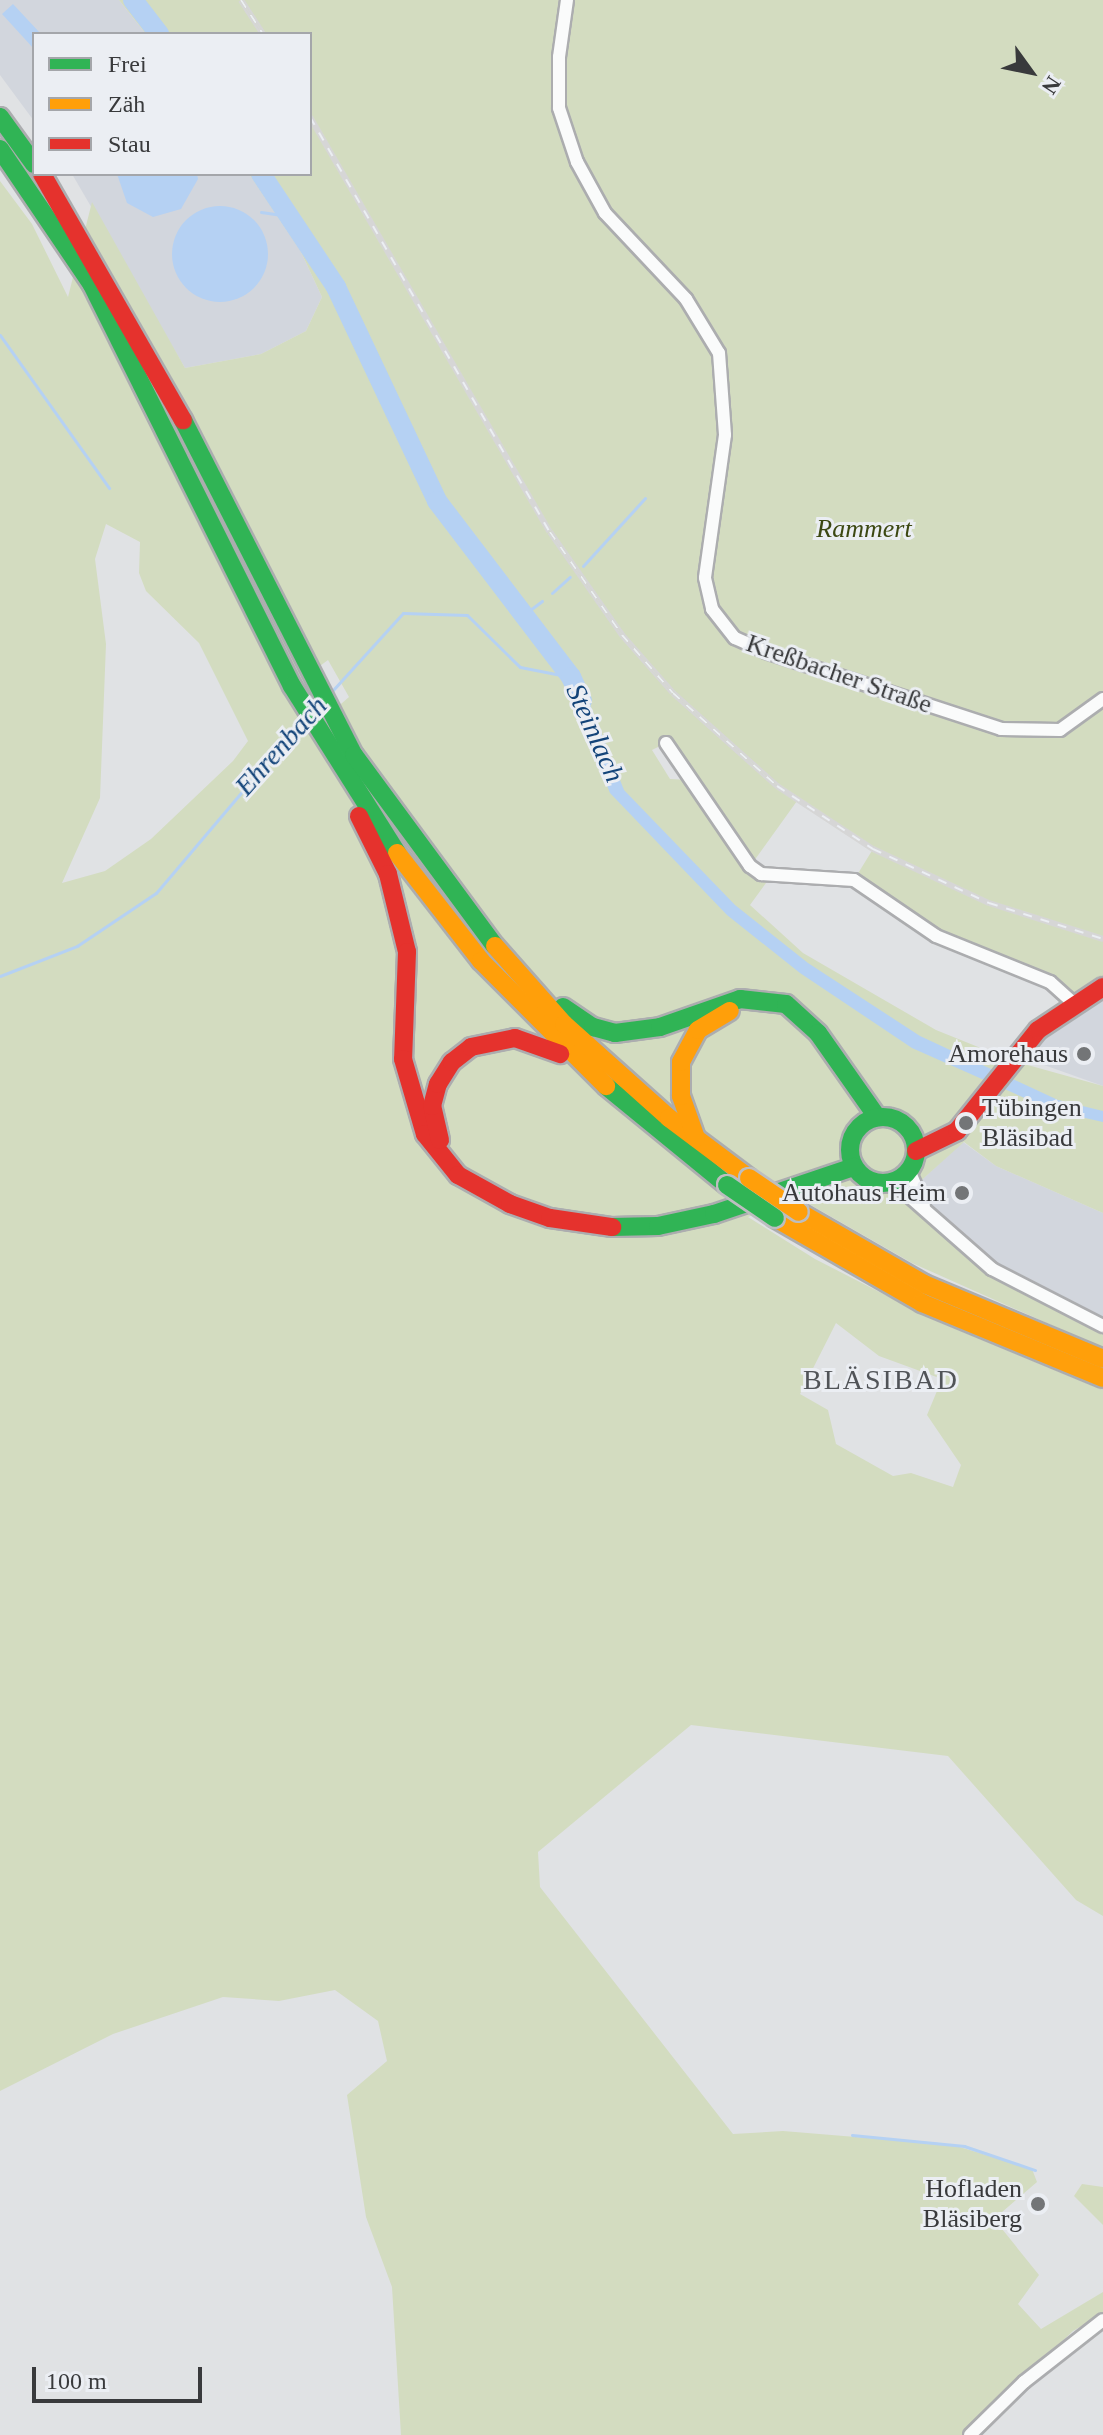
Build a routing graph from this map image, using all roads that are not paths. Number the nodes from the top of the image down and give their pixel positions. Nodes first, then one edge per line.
1 (567, 0) edge
2 (0, 117) edge
3 (0, 149) edge
4 (32, 161) edge
5 (43, 176) edge
6 (1103, 699) edge
7 (320, 733) junction
8 (666, 743) dead end
9 (488, 937) junction
10 (1103, 987) edge
11 (1073, 1003) junction
12 (979, 1103) junction
13 (869, 1121) junction
14 (650, 1126) junction
15 (911, 1131) junction
16 (696, 1139) junction
17 (916, 1151) junction
18 (852, 1158) junction
19 (909, 1170) junction
20 (893, 1182) junction
21 (925, 1208) junction
22 (1103, 1326) edge
23 (1103, 1359) edge
24 (1103, 1378) edge
25 (1103, 2320) edge
26 (970, 2435) edge

1 - 6 street, Kreßbacher Straße
2 - 4 main road
3 - 7 main road
5 - 9 main road
7 - 14 main road
7 - 18 main road
8 - 11 street
9 - 13 main road
9 - 16 main road
10 - 11 main road
11 - 12 main road
12 - 15 main road
12 - 17 main road
13 - 15 main road
13 - 16 main road
13 - 18 main road
14 - 18 main road
14 - 24 main road, bridge
15 - 17 main road
16 - 23 main road, bridge
17 - 19 main road
18 - 20 main road
19 - 20 main road
19 - 21 street
20 - 21 street
21 - 22 street
25 - 26 street

